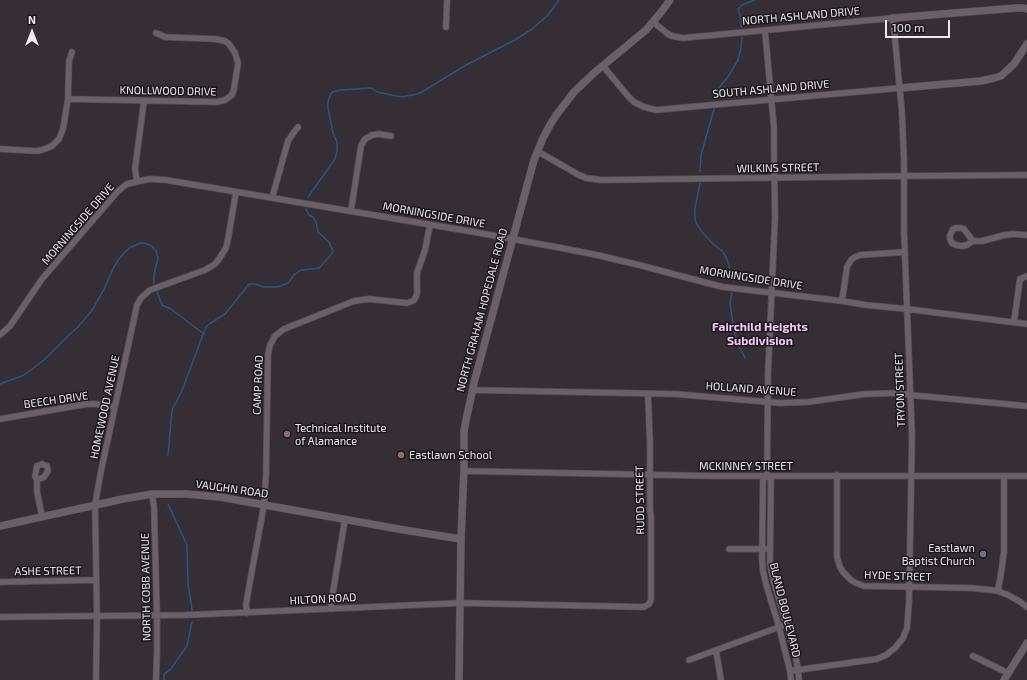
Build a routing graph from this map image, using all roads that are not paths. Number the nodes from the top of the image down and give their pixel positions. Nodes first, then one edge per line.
1 (447, 0) edge
2 (670, 0) edge
3 (1027, 8) edge
4 (893, 18) junction
5 (653, 22) junction
6 (446, 27) dead end
7 (765, 31) junction
8 (156, 33) dead end
9 (1027, 44) edge
10 (72, 52) dead end
11 (603, 66) junction
12 (900, 88) junction
13 (68, 99) junction
14 (771, 100) junction
15 (144, 101) junction
16 (298, 128) dead end
17 (391, 136) dead end
18 (0, 149) edge
19 (537, 151) junction
20 (904, 176) junction
21 (1027, 176) edge
22 (774, 178) junction
23 (137, 182) junction
24 (236, 192) junction
25 (272, 198) junction
26 (350, 211) junction
27 (430, 225) junction
28 (1027, 235) edge
29 (512, 238) junction
30 (973, 241) dead end
31 (906, 252) junction
32 (1027, 276) edge
33 (771, 293) junction
34 (842, 301) junction
35 (907, 309) junction
36 (1014, 322) junction
37 (1027, 324) edge
38 (0, 336) edge
39 (472, 390) junction
40 (648, 394) junction
41 (910, 395) junction
42 (768, 402) junction
43 (1027, 406) edge
44 (115, 408) junction
45 (0, 419) edge
46 (464, 471) junction
47 (650, 475) junction
48 (767, 476) junction
49 (837, 476) junction
50 (911, 476) junction
51 (1004, 476) junction
52 (1027, 476) edge
53 (38, 480) dead end
54 (152, 494) junction
55 (95, 505) junction
56 (264, 505) junction
57 (42, 516) junction
58 (345, 519) junction
59 (0, 526) edge
60 (462, 539) junction
61 (729, 549) dead end
62 (763, 549) junction
63 (770, 549) junction
64 (96, 580) junction
65 (0, 582) edge
66 (909, 587) junction
67 (998, 591) junction
68 (461, 603) junction
69 (647, 606) joint
70 (1027, 607) edge
71 (332, 609) junction
72 (247, 613) junction
73 (157, 616) junction
74 (0, 617) edge
75 (97, 617) junction
76 (786, 625) junction
77 (779, 628) junction
78 (1027, 643) edge
79 (716, 651) junction
80 (973, 656) dead end
81 (689, 660) dead end
82 (798, 670) junction
83 (790, 671) junction
84 (1008, 673) junction
85 (96, 680) edge
86 (156, 680) edge
87 (459, 680) edge
88 (721, 680) edge
89 (791, 680) edge
90 (798, 680) edge
91 (1004, 680) edge

1 - 6 street
2 - 5 street, NORTH GRAHAM HOPEDALE ROAD
3 - 4 street, NORTH ASHLAND DRIVE
4 - 7 street, NORTH ASHLAND DRIVE
4 - 12 street, TRYON STREET
5 - 7 street, NORTH ASHLAND DRIVE
5 - 11 street, NORTH GRAHAM HOPEDALE ROAD
7 - 14 street, BLAND BOULEVARD
8 - 15 street, KNOLLWOOD DRIVE
9 - 12 street, SOUTH ASHLAND DRIVE
10 - 13 street
11 - 14 street, SOUTH ASHLAND DRIVE
11 - 19 street, NORTH GRAHAM HOPEDALE ROAD
12 - 14 street, SOUTH ASHLAND DRIVE
12 - 20 street, TRYON STREET
13 - 15 street, KNOLLWOOD DRIVE
13 - 18 street
14 - 22 street, BLAND BOULEVARD
15 - 23 street
16 - 25 street
17 - 26 street
19 - 22 street, WILKINS STREET
19 - 29 street, NORTH GRAHAM HOPEDALE ROAD
20 - 21 street, WILKINS STREET
20 - 22 street, WILKINS STREET
20 - 31 street, TRYON STREET
22 - 33 street, BLAND BOULEVARD
23 - 24 street, MORNINGSIDE DRIVE
23 - 38 street, MORNINGSIDE DRIVE
24 - 25 street, MORNINGSIDE DRIVE
24 - 44 street, HOMEWOOD AVENUE
25 - 26 street, MORNINGSIDE DRIVE
26 - 27 street, MORNINGSIDE DRIVE
27 - 29 street, MORNINGSIDE DRIVE
27 - 56 street, CAMP ROAD
28 - 30 street
29 - 33 street, MORNINGSIDE DRIVE
29 - 39 street, NORTH GRAHAM HOPEDALE ROAD
31 - 34 street
31 - 35 street, TRYON STREET
32 - 36 street
33 - 34 street, MORNINGSIDE DRIVE
33 - 42 street, BLAND BOULEVARD
34 - 35 street, MORNINGSIDE DRIVE
35 - 36 street, MORNINGSIDE DRIVE
35 - 41 street, TRYON STREET
36 - 37 street, MORNINGSIDE DRIVE
39 - 40 street, HOLLAND AVENUE
39 - 46 street, NORTH GRAHAM HOPEDALE ROAD
40 - 42 street, HOLLAND AVENUE
40 - 47 street, RUDD STREET
41 - 42 street, HOLLAND AVENUE
41 - 43 street, HOLLAND AVENUE
41 - 50 street, TRYON STREET
42 - 48 street, BLAND BOULEVARD
44 - 45 street, BEECH DRIVE
44 - 55 street, HOMEWOOD AVENUE
46 - 47 street, MCKINNEY STREET
46 - 60 street, NORTH GRAHAM HOPEDALE ROAD
47 - 48 street, MCKINNEY STREET
47 - 69 street, RUDD STREET
48 - 49 street, MCKINNEY STREET
48 - 62 street, BLAND BOULEVARD
48 - 63 street, BLAND BOULEVARD
49 - 50 street, MCKINNEY STREET
49 - 66 street, HYDE STREET
50 - 51 street, MCKINNEY STREET
50 - 66 street, TRYON STREET
51 - 52 street, MCKINNEY STREET
51 - 67 street
53 - 57 street
54 - 55 street, VAUGHN ROAD
54 - 56 street, VAUGHN ROAD
54 - 73 street, NORTH COBB AVENUE
55 - 57 street, VAUGHN ROAD
55 - 64 street, HOMEWOOD AVENUE
56 - 58 street, VAUGHN ROAD
56 - 72 street, CAMP ROAD
57 - 59 street, VAUGHN ROAD
58 - 60 street, VAUGHN ROAD
58 - 71 street
60 - 68 street, NORTH GRAHAM HOPEDALE ROAD
61 - 62 street
62 - 63 street
62 - 77 street, BLAND BOULEVARD
63 - 76 street, BLAND BOULEVARD
64 - 65 street, ASHE STREET
64 - 75 street, HOMEWOOD AVENUE
66 - 67 street, HYDE STREET
66 - 82 street, TRYON STREET
67 - 70 street, HYDE STREET
68 - 69 street, HILTON ROAD
68 - 71 street, HILTON ROAD
68 - 87 street, NORTH GRAHAM HOPEDALE ROAD
71 - 72 street, HILTON ROAD
72 - 73 street, HILTON ROAD
73 - 75 street, HILTON ROAD
73 - 86 street, NORTH COBB AVENUE
74 - 75 street, HILTON ROAD
75 - 85 street, HOMEWOOD AVENUE
76 - 77 street
76 - 82 street, BLAND BOULEVARD
77 - 79 street
77 - 83 street, BLAND BOULEVARD
78 - 84 street
79 - 81 street
79 - 88 street
80 - 84 street
82 - 83 street, TRYON STREET
82 - 90 street, BLAND BOULEVARD
83 - 89 street, BLAND BOULEVARD
84 - 91 street

